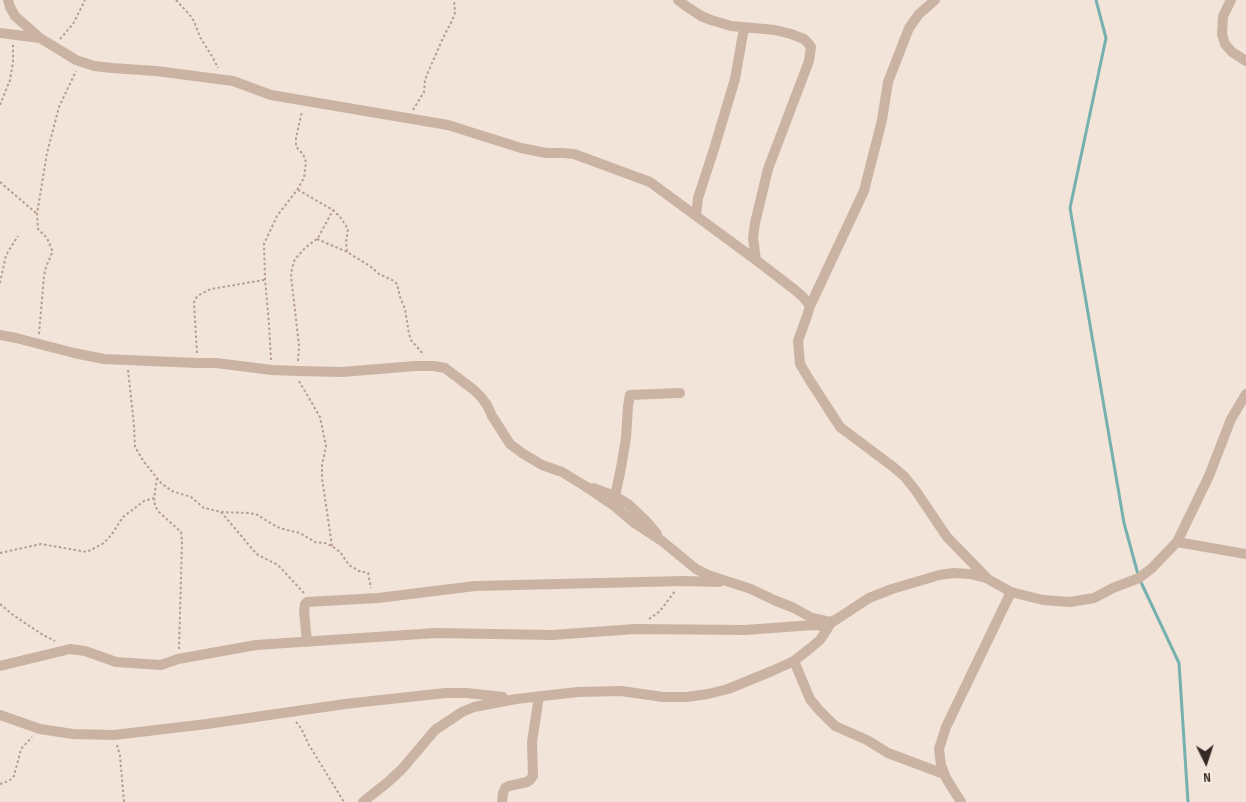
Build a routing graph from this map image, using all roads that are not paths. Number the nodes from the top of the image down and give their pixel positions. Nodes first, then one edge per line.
1 (8, 0) edge
2 (678, 0) edge
3 (935, 0) edge
4 (1231, 0) edge
5 (744, 28) junction
6 (0, 32) edge
7 (40, 38) junction
8 (1246, 61) edge
9 (696, 215) junction
10 (756, 260) junction
11 (810, 306) junction
12 (0, 335) edge
13 (680, 393) dead end
14 (1246, 394) edge
15 (585, 486) junction
16 (615, 496) junction
17 (662, 541) junction
18 (1177, 542) junction
19 (1246, 554) edge
20 (986, 578) junction
21 (730, 582) junction
22 (1011, 592) junction
23 (841, 617) junction
24 (831, 622) junction
25 (306, 642) junction
26 (794, 661) junction
27 (0, 666) edge
28 (539, 696) junction
29 (516, 699) junction
30 (0, 715) edge
31 (944, 774) junction
32 (363, 802) edge
33 (502, 802) edge
34 (960, 802) edge

1 - 7 street
2 - 5 street
3 - 11 street
4 - 8 street
5 - 9 street
5 - 10 street
6 - 7 street
7 - 9 street
9 - 10 street
10 - 11 street
11 - 20 street
12 - 15 street
13 - 16 street
14 - 18 street
15 - 16 street
15 - 17 street
16 - 17 street
17 - 21 street
18 - 19 street
18 - 22 street
20 - 22 street
20 - 23 street
21 - 23 street
21 - 25 street
22 - 31 street
23 - 24 street
24 - 25 street
24 - 26 street
25 - 27 street
26 - 28 street
26 - 31 street
28 - 29 street
28 - 33 street
29 - 30 street
29 - 32 street
31 - 34 street

